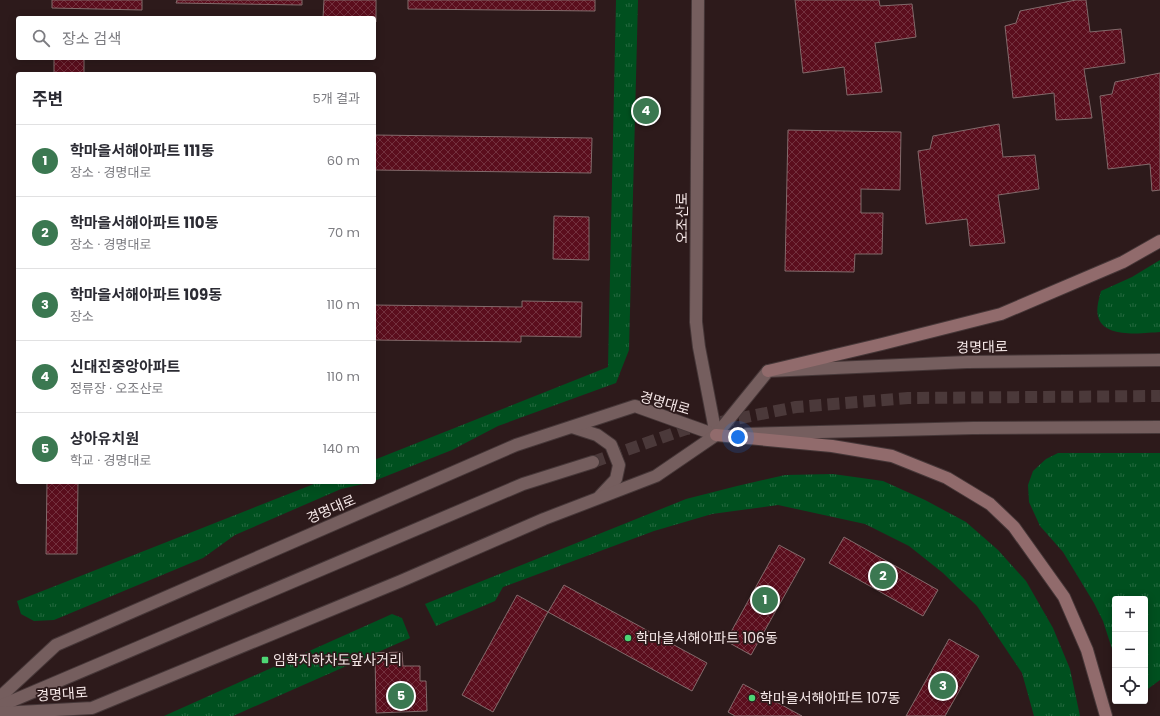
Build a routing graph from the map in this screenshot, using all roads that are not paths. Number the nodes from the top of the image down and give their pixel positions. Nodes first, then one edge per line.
1 (698, 0) edge
2 (1160, 241) edge
3 (1160, 360) edge
4 (768, 371) junction
5 (572, 427) junction
6 (1160, 427) edge
7 (716, 435) junction
8 (593, 462) tunnel mouth
9 (598, 499) junction
10 (0, 697) edge
11 (0, 706) edge
12 (0, 713) edge
13 (1106, 716) edge

1 - 7 street, 오조산로
2 - 4 main road
3 - 4 street, 경명대로
4 - 7 street, 경명대로
5 - 7 street, 경명대로
5 - 9 street
5 - 10 street, 경명대로
6 - 7 street, 경명대로
7 - 9 street, 경명대로
7 - 13 main road
8 - 11 street, 경명대로
9 - 12 street, 경명대로

